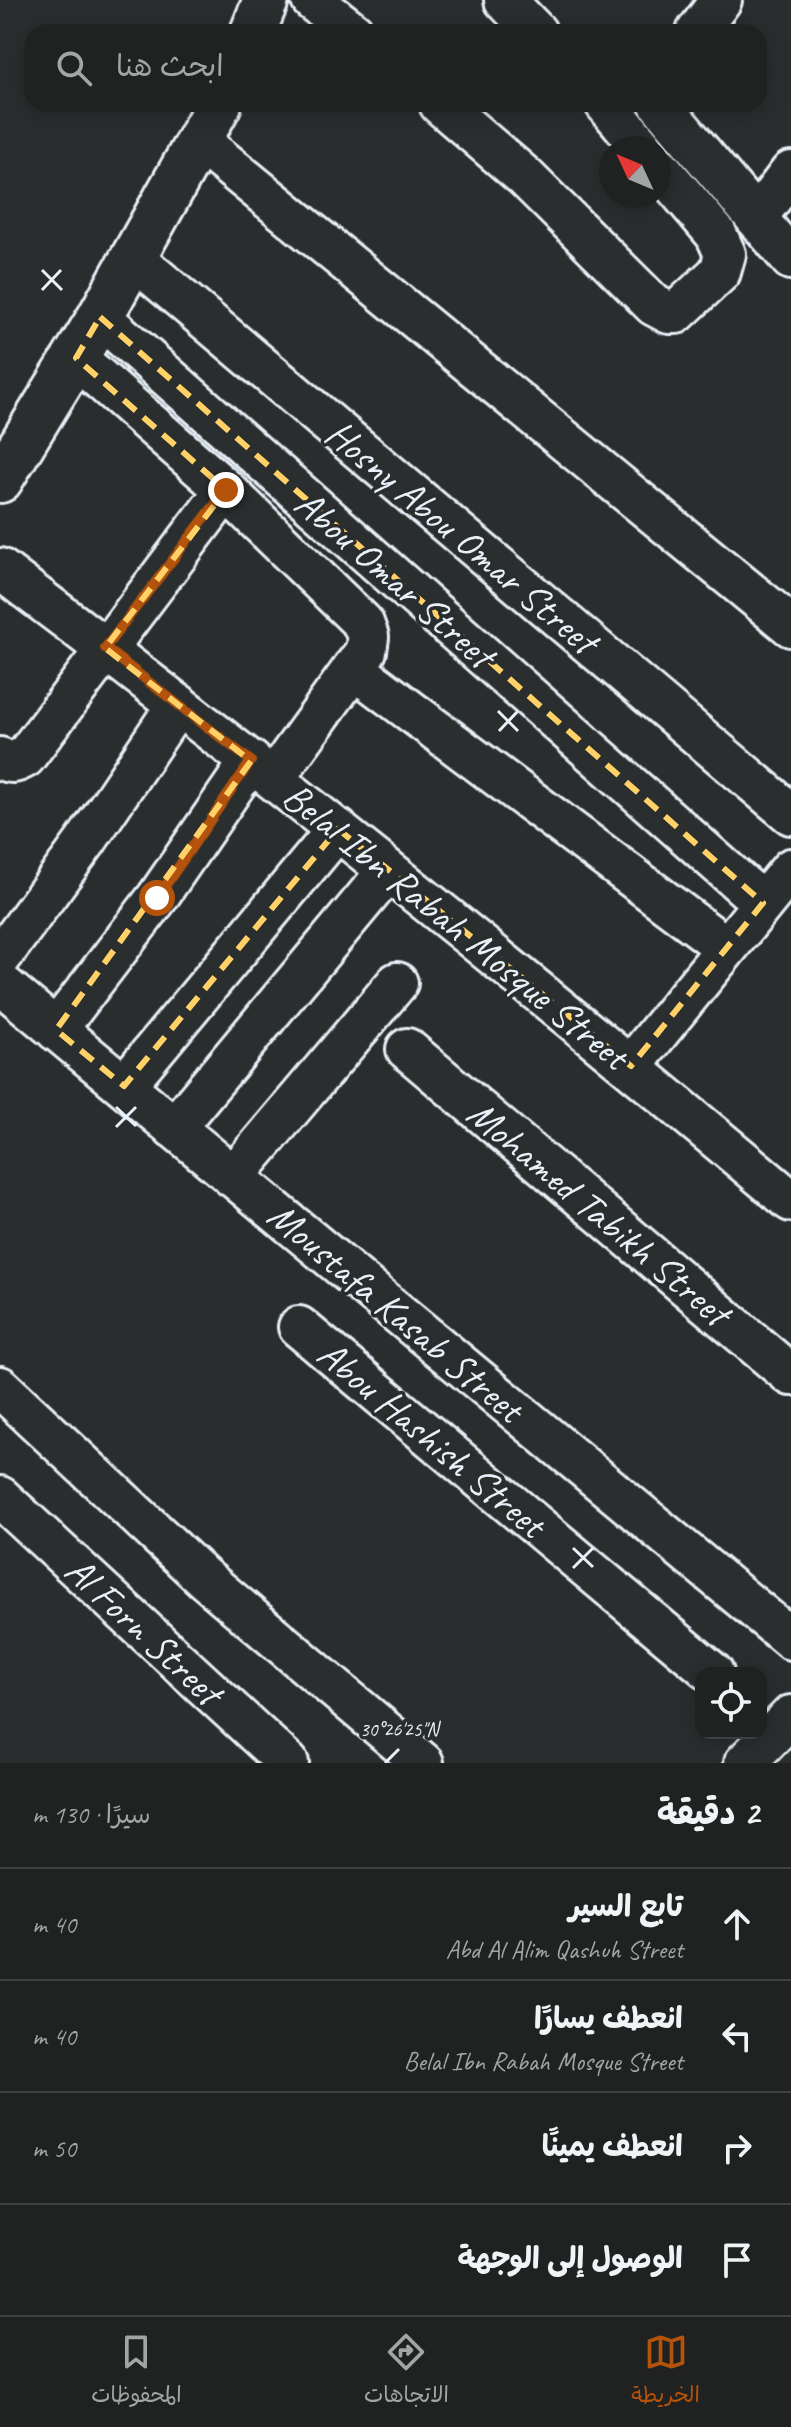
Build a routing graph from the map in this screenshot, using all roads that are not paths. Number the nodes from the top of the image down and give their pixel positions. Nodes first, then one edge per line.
1 (266, 0) edge
2 (312, 0) edge
3 (505, 0) edge
4 (721, 0) edge
5 (256, 24) edge
6 (343, 24) edge
7 (528, 24) edge
8 (703, 24) edge
9 (449, 112) edge
10 (613, 112) edge
11 (667, 112) edge
12 (209, 123) edge
13 (633, 136) edge
14 (791, 172) edge
15 (671, 181) edge
16 (756, 218) junction
17 (133, 258) junction
18 (791, 259) edge
19 (100, 317) junction
20 (76, 358) junction
21 (0, 480) edge
22 (226, 490) junction
23 (0, 569) edge
24 (791, 626) edge
25 (105, 648) junction
26 (353, 668) junction
27 (178, 704) junction
28 (0, 758) edge
29 (262, 770) junction
30 (791, 814) edge
31 (338, 829) junction
32 (791, 869) edge
33 (388, 871) junction
34 (763, 903) junction
35 (727, 948) junction
36 (0, 958) edge
37 (0, 983) edge
38 (397, 983) dead end
39 (56, 1030) junction
40 (407, 1049) dead end
41 (631, 1066) junction
42 (124, 1086) junction
43 (174, 1128) junction
44 (233, 1177) junction
45 (791, 1201) edge
46 (299, 1327) dead end
47 (791, 1375) edge
48 (0, 1387) edge
49 (0, 1497) edge
50 (791, 1639) edge
51 (706, 1667) edge
52 (777, 1719) edge
53 (288, 1763) edge
54 (423, 1763) edge
55 (745, 1763) edge

1 - 5 main road
2 - 6 street
3 - 7 street
4 - 8 street
9 - 15 street
10 - 13 street
11 - 16 street
12 - 17 main road
12 - 24 street
14 - 16 street
16 - 18 street
17 - 19 main road
17 - 30 street, Hosny Abou Omar Street
19 - 20 main road
19 - 34 street, Abou Omar Street
20 - 21 main road
20 - 22 street
22 - 25 street
22 - 26 street
23 - 25 street, Belal Ibn Rabah Mosque Street
25 - 27 street, Belal Ibn Rabah Mosque Street
25 - 28 street
26 - 29 street
26 - 35 street
27 - 29 street, Belal Ibn Rabah Mosque Street
27 - 36 street
29 - 31 street, Belal Ibn Rabah Mosque Street
29 - 39 street
31 - 33 street, Belal Ibn Rabah Mosque Street
31 - 42 street
32 - 34 street
33 - 41 street, Belal Ibn Rabah Mosque Street
33 - 43 street
34 - 35 street
35 - 41 street
37 - 39 street, Moustafa Kasab Street
38 - 44 street
39 - 42 street, Moustafa Kasab Street
40 - 47 street, Mohamed Tabikh Street
41 - 45 street, Belal Ibn Rabah Mosque Street
42 - 43 street, Moustafa Kasab Street
43 - 44 street, Moustafa Kasab Street
44 - 50 street, Moustafa Kasab Street
46 - 51 street, Abou Hashish Street
48 - 54 street
49 - 53 street, Al Forn Street
52 - 55 street

